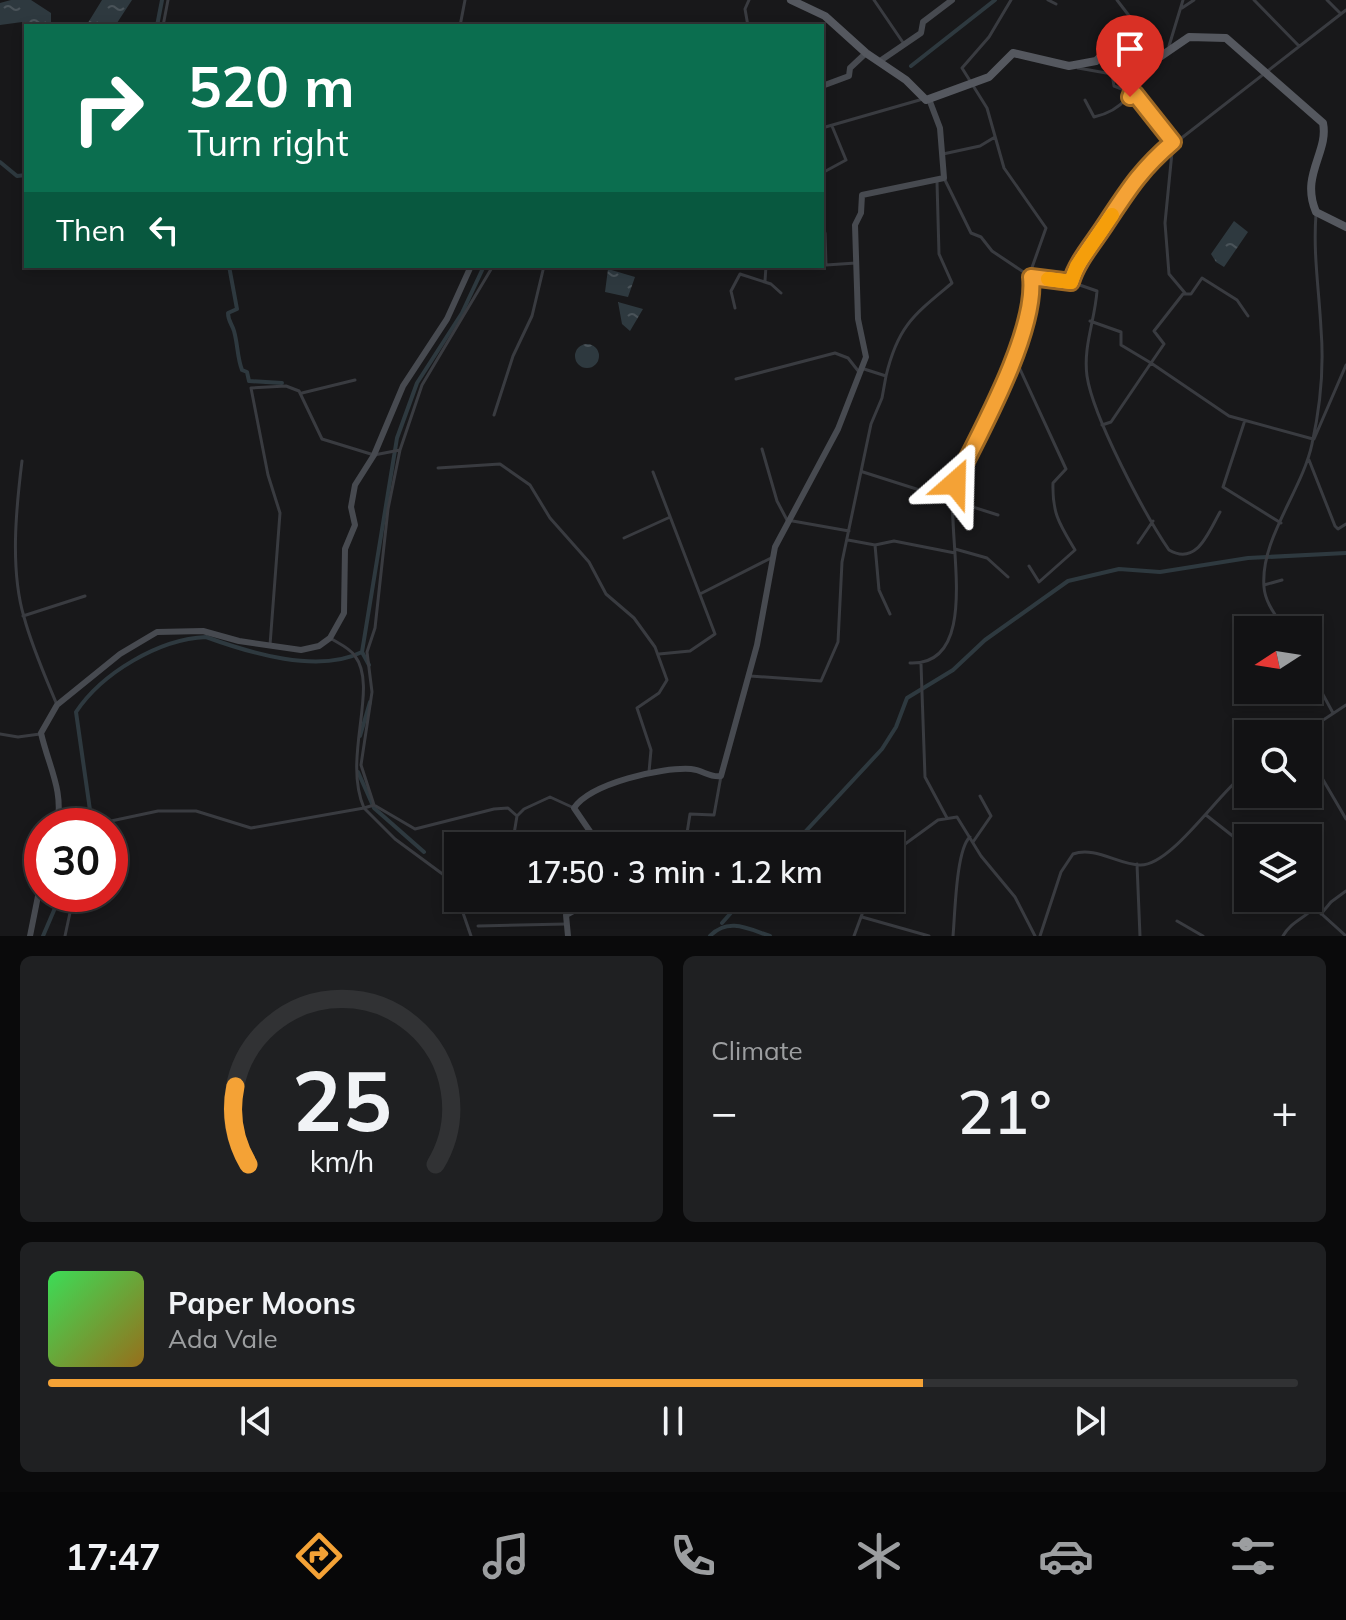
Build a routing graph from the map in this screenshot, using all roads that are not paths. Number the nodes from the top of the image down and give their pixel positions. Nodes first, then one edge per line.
1 (168, 0) edge
2 (465, 0) edge
3 (749, 0) edge
4 (791, 0) edge
5 (874, 0) edge
6 (952, 0) edge
7 (1011, 0) edge
8 (1048, 0) edge
9 (1183, 0) edge
10 (1194, 0) edge
11 (1254, 0) edge
12 (1327, 0) edge
13 (1119, 1) edge
14 (1056, 4) dead end
15 (1182, 8) junction
16 (1346, 10) edge
17 (1341, 14) junction
18 (163, 24) edge
19 (460, 24) edge
20 (748, 24) edge
21 (904, 44) junction
22 (1299, 46) junction
23 (866, 53) junction
24 (1166, 55) junction
25 (880, 61) junction
26 (1148, 63) junction
27 (1075, 66) junction
28 (1264, 71) junction
29 (971, 84) junction
30 (824, 85) edge
31 (1132, 92) junction
32 (926, 99) junction
33 (1085, 100) dead end
34 (832, 126) junction
35 (824, 128) edge
36 (995, 137) junction
37 (1173, 142) junction
38 (943, 154) junction
39 (824, 172) edge
40 (940, 180) junction
41 (1316, 212) junction
42 (1346, 227) edge
43 (825, 233) dead end
44 (856, 263) junction
45 (470, 268) edge
46 (492, 268) edge
47 (544, 268) edge
48 (766, 268) edge
49 (1030, 276) junction
50 (765, 281) junction
51 (1071, 282) junction
52 (781, 293) dead end
53 (1185, 293) junction
54 (735, 308) dead end
55 (1248, 316) dead end
56 (1090, 321) junction
57 (1013, 354) junction
58 (1151, 363) junction
59 (1346, 365) edge
60 (860, 370) junction
61 (886, 376) junction
62 (736, 379) dead end
63 (355, 380) dead end
64 (302, 393) junction
65 (494, 415) dead end
66 (1244, 422) junction
67 (1102, 425) junction
68 (1313, 441) junction
69 (762, 449) dead end
70 (400, 450) junction
71 (374, 455) junction
72 (1308, 458) junction
73 (22, 461) dead end
74 (438, 468) dead end
75 (653, 472) dead end
76 (863, 472) junction
77 (953, 499) junction
78 (1220, 512) dead end
79 (998, 515) dead end
80 (668, 518) junction
81 (787, 520) junction
82 (1153, 521) junction
83 (1281, 523) junction
84 (1346, 524) edge
85 (849, 531) junction
86 (624, 538) dead end
87 (848, 540) junction
88 (1138, 543) dead end
89 (875, 545) junction
90 (955, 551) junction
91 (771, 558) junction
92 (1029, 566) dead end
93 (1008, 577) dead end
94 (1282, 580) dead end
95 (1264, 585) junction
96 (699, 594) junction
97 (85, 596) dead end
98 (890, 614) dead end
99 (23, 616) junction
100 (1277, 616) edge
101 (330, 638) junction
102 (269, 647) junction
103 (659, 654) junction
104 (910, 663) dead end
105 (921, 666) junction
106 (749, 676) junction
107 (1322, 693) edge
108 (57, 705) junction
109 (1346, 705) edge
110 (1333, 713) junction
111 (1322, 720) edge
112 (41, 733) junction
113 (0, 734) edge
114 (649, 774) junction
115 (721, 776) junction
116 (1322, 778) edge
117 (1234, 781) edge
118 (980, 796) dead end
119 (372, 806) junction
120 (58, 808) edge
121 (364, 808) junction
122 (574, 808) junction
123 (1206, 815) junction
124 (128, 816) edge
125 (517, 816) junction
126 (947, 818) junction
127 (1346, 819) edge
128 (514, 832) edge
129 (590, 832) edge
130 (687, 832) edge
131 (970, 837) junction
132 (1234, 837) edge
133 (973, 842) junction
134 (904, 846) edge
135 (1137, 864) junction
136 (444, 877) edge
137 (1346, 891) edge
138 (35, 912) edge
139 (70, 912) edge
140 (462, 912) edge
141 (569, 912) edge
142 (864, 912) edge
143 (1310, 912) edge
144 (1319, 912) edge
145 (1321, 914) junction
146 (862, 917) junction
147 (1177, 921) dead end
148 (566, 924) junction
149 (478, 926) dead end
150 (30, 936) edge
151 (65, 936) edge
152 (471, 936) edge
153 (568, 936) edge
154 (854, 936) edge
155 (929, 936) edge
156 (953, 936) edge
157 (1038, 936) edge
158 (1140, 936) edge
159 (1203, 936) edge
160 (1283, 936) edge
161 (1346, 936) edge

1 - 18 street
2 - 19 street
3 - 20 street
4 - 23 main road
5 - 21 street
6 - 21 street
7 - 29 street
8 - 14 street
9 - 15 street
10 - 15 street
11 - 22 street
12 - 17 street
13 - 26 street
15 - 24 street
16 - 17 street
17 - 22 street
21 - 25 street
22 - 28 street
23 - 25 main road
23 - 30 street
24 - 26 main road
24 - 28 main road
25 - 32 main road
26 - 27 main road
26 - 31 street
27 - 29 main road
27 - 31 street
28 - 37 street
28 - 41 main road
29 - 32 main road
29 - 36 street
31 - 33 street
31 - 37 street
32 - 34 street
32 - 38 street
34 - 35 street
34 - 39 street
36 - 38 street
36 - 49 street
37 - 51 street
37 - 53 street
38 - 40 street
40 - 44 street
40 - 49 street
40 - 61 street
41 - 42 main road
41 - 68 street
43 - 44 street
44 - 60 street
45 - 71 street
46 - 70 street
47 - 65 street
48 - 50 street
49 - 51 street
49 - 57 street
50 - 52 street
50 - 54 street
51 - 56 street
53 - 55 street
53 - 58 street
56 - 58 street
56 - 67 street
57 - 77 street
57 - 92 street
58 - 66 street
58 - 67 street
59 - 68 street
60 - 61 street
60 - 62 street
60 - 81 street
61 - 76 street
63 - 64 street
64 - 71 street
64 - 102 street
66 - 68 street
66 - 83 street
67 - 82 street
68 - 72 street
69 - 81 street
70 - 71 street
70 - 119 street
71 - 101 street
72 - 83 street
72 - 84 street
73 - 99 street
74 - 103 street
75 - 80 street
76 - 77 street
76 - 85 street
77 - 79 street
77 - 90 street
78 - 82 street
80 - 86 street
80 - 96 street
81 - 85 street
81 - 91 street
82 - 88 street
83 - 95 street
85 - 87 street
87 - 89 street
87 - 106 street
89 - 90 street
89 - 98 street
90 - 93 street
90 - 105 street
91 - 96 street
91 - 106 street
94 - 95 street
95 - 100 street
96 - 103 street
97 - 99 street
99 - 108 street
101 - 102 street
101 - 121 street
102 - 108 street
103 - 114 street
104 - 105 street
105 - 126 street
106 - 115 street
107 - 110 street
108 - 112 street
109 - 110 street
110 - 111 street
112 - 113 street
112 - 120 street
114 - 115 street
114 - 122 street
115 - 130 street
116 - 127 street
117 - 123 street
118 - 133 street
119 - 121 street
119 - 125 street
121 - 124 street
121 - 136 street
122 - 125 street
122 - 129 street
123 - 132 street
123 - 135 street
125 - 128 street
126 - 131 street
126 - 134 street
131 - 133 street
131 - 156 street
133 - 157 street
135 - 157 street
135 - 158 street
137 - 145 street
138 - 150 street
139 - 151 street
140 - 152 street
141 - 148 street
142 - 146 street
143 - 160 street
144 - 145 street
145 - 161 street
146 - 154 street
146 - 155 street
147 - 159 street
148 - 149 street
148 - 153 street

